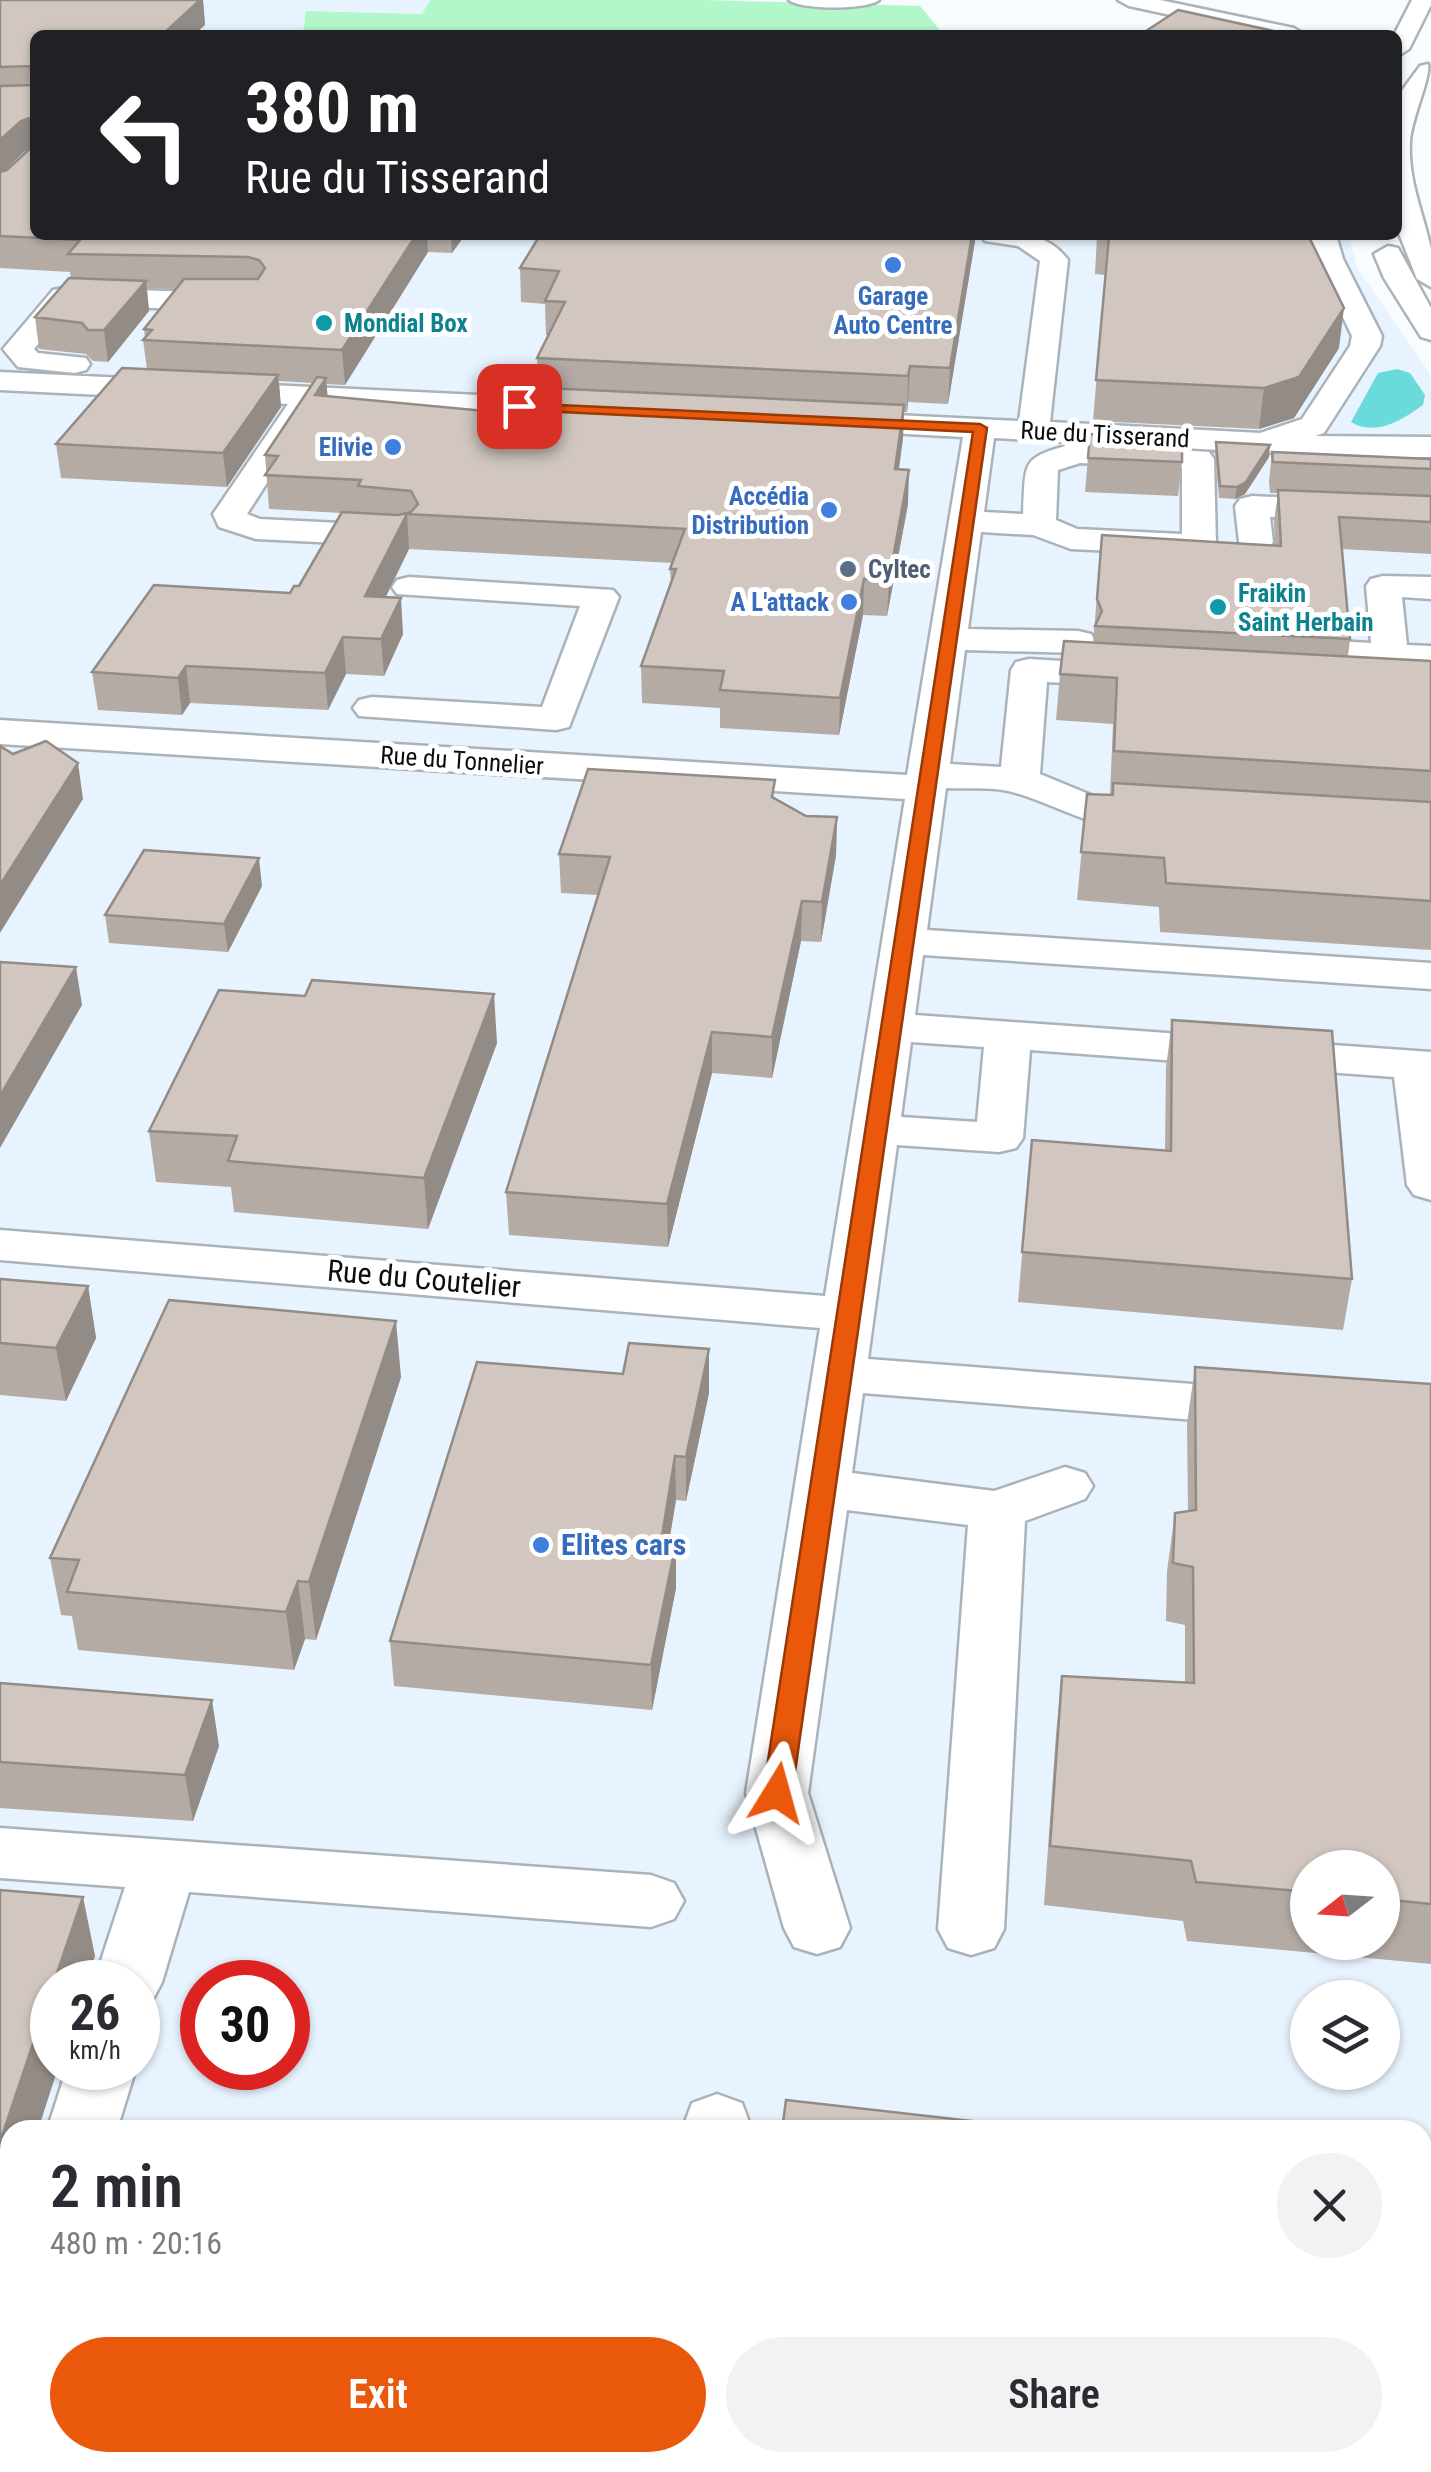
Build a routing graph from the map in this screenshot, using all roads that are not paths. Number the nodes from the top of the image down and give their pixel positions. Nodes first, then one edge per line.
1 (800, 0) edge
2 (868, 0) edge
3 (1423, 0) edge
4 (1140, 1) edge
5 (1199, 15) junction
6 (1166, 27) edge
7 (1270, 30) edge
8 (1420, 54) edge
9 (1402, 116) edge
10 (1402, 200) edge
11 (1032, 240) edge
12 (1324, 240) edge
13 (1384, 240) edge
14 (1431, 278) edge
15 (178, 300) junction
16 (250, 302) edge
17 (157, 326) edge
18 (1431, 332) edge
19 (123, 368) junction
20 (3, 384) edge
21 (309, 396) junction
22 (480, 404) junction
23 (615, 410) edge
24 (807, 420) edge
25 (290, 425) junction
26 (980, 428) junction
27 (1033, 430) junction
28 (1431, 447) edge
29 (1373, 448) junction
30 (1258, 456) junction
31 (1431, 514) edge
32 (967, 522) junction
33 (1040, 524) junction
34 (400, 536) edge
35 (1256, 542) edge
36 (409, 587) dead end
37 (1431, 588) edge
38 (948, 639) junction
39 (1119, 640) edge
40 (1254, 648) edge
41 (1390, 654) junction
42 (1431, 657) edge
43 (1163, 677) edge
44 (1278, 684) edge
45 (1431, 692) edge
46 (372, 708) dead end
47 (465, 714) junction
48 (0, 732) edge
49 (445, 759) junction
50 (1020, 780) junction
51 (926, 782) junction
52 (1179, 819) edge
53 (902, 941) junction
54 (1431, 976) edge
55 (890, 1027) junction
56 (1008, 1035) junction
57 (1423, 1065) edge
58 (875, 1129) junction
59 (1431, 1185) edge
60 (0, 1245) edge
61 (848, 1314) junction
62 (840, 1374) junction
63 (1312, 1411) edge
64 (1065, 1486) dead end
65 (822, 1488) junction
66 (996, 1510) junction
67 (0, 1853) edge
68 (166, 1865) junction
69 (651, 1901) dead end
70 (817, 1928) dead end
71 (971, 1929) dead end
72 (135, 1960) edge
73 (95, 2090) edge
74 (85, 2120) edge

1 - 2 street
3 - 8 street
4 - 5 street
5 - 6 street
5 - 7 street
8 - 9 street
10 - 14 street
11 - 27 street
12 - 30 street
13 - 18 street
15 - 16 street
15 - 17 street
15 - 19 street
19 - 20 street
19 - 21 street
21 - 22 street
21 - 25 street
22 - 23 street
22 - 25 street
24 - 26 street, Rue du Tisserand
25 - 34 street
26 - 27 street, Rue du Tisserand
26 - 32 street
27 - 30 street, Rue du Tisserand
28 - 29 street, Rue du Tisserand
29 - 30 street, Rue du Tisserand
29 - 30 street
31 - 35 street
32 - 33 street
32 - 38 street
33 - 33 street
36 - 47 street
37 - 41 street
38 - 39 street
38 - 51 street
40 - 41 street
41 - 42 street
43 - 50 street
44 - 45 street
46 - 47 street
47 - 49 street
48 - 49 street, Rue du Tonnelier
49 - 51 street, Rue du Tonnelier
50 - 51 street, Rue du Tonnelier
50 - 52 street, Rue du Tonnelier
51 - 53 street
53 - 54 street
53 - 55 street
55 - 56 street
55 - 58 street
56 - 57 street
56 - 58 street
57 - 59 street
58 - 61 street
60 - 61 street, Rue du Coutelier
61 - 62 street
62 - 63 street
62 - 65 street
64 - 66 street
65 - 66 street
65 - 70 street
66 - 71 street
67 - 68 street
68 - 69 street
68 - 72 street
73 - 74 street

